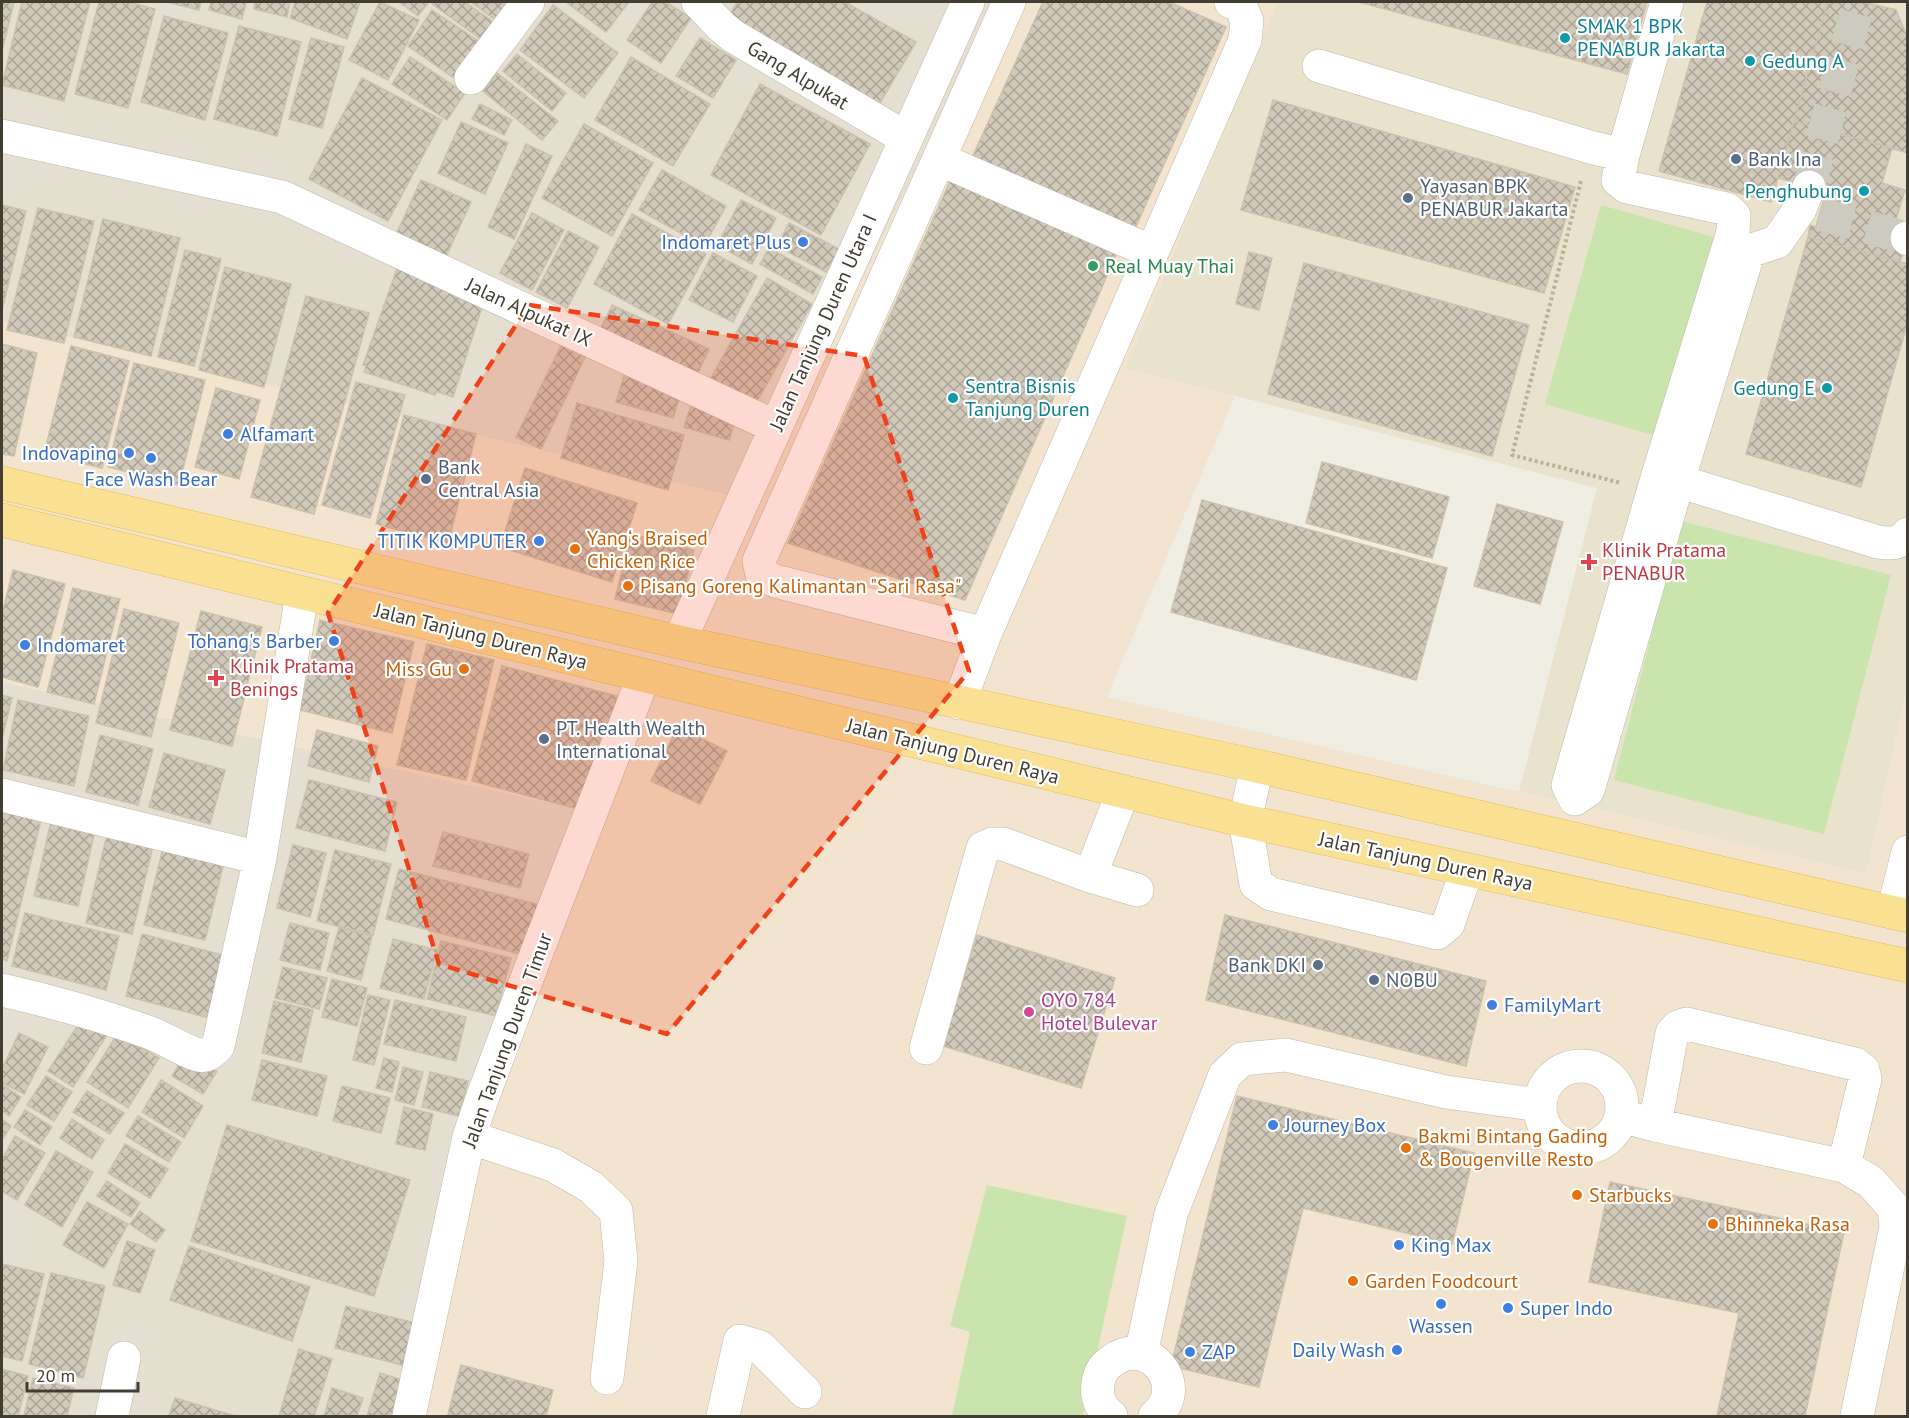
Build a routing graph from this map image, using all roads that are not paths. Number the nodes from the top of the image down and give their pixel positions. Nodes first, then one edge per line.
1 (528, 2) edge
2 (698, 2) edge
3 (968, 2) edge
4 (1009, 2) edge
5 (1231, 2) edge
6 (1667, 2) edge
7 (1319, 66) dead end
8 (471, 78) dead end
9 (2, 136) edge
10 (906, 138) junction
11 (1623, 155) junction
12 (939, 159) junction
13 (1810, 203) tunnel mouth
14 (1152, 252) junction
15 (776, 427) junction
16 (1663, 482) junction
17 (2, 483) edge
18 (2, 520) edge
19 (1908, 534) edge
20 (302, 593) junction
21 (984, 634) junction
22 (679, 642) junction
23 (644, 676) junction
24 (959, 703) junction
25 (1257, 766) junction
26 (1123, 792) junction
27 (2, 795) edge
28 (1245, 821) junction
29 (1566, 837) junction
30 (1908, 852) edge
31 (260, 858) junction
32 (1467, 870) junction
33 (1090, 876) junction
34 (1137, 890) dead end
35 (1900, 914) edge
36 (1908, 966) edge
37 (2, 990) edge
38 (926, 1048) dead end
39 (1540, 1105) junction
40 (1621, 1116) junction
41 (1654, 1125) junction
42 (469, 1137) junction
43 (1844, 1166) junction
44 (1141, 1354) junction
45 (124, 1358) dead end
46 (607, 1378) dead end
47 (805, 1392) dead end
48 (112, 1416) edge
49 (410, 1416) edge
50 (723, 1416) edge
51 (1111, 1416) edge
52 (1155, 1416) edge
53 (1857, 1416) edge

1 - 8 street
2 - 10 street, Gang Alpukat
3 - 10 street, Jalan Tanjung Duren Utara I
4 - 12 street
5 - 14 street
6 - 11 street
7 - 11 street
9 - 15 street, Jalan Alpukat IX
10 - 15 street, Jalan Tanjung Duren Utara I
11 - 16 street
12 - 14 street
12 - 21 street
13 - 16 street
14 - 21 street
15 - 22 street, Jalan Tanjung Duren Utara I
16 - 19 street
16 - 29 street
17 - 22 main road, Jalan Tanjung Duren Raya
18 - 20 main road, Jalan Tanjung Duren Raya
20 - 23 main road, Jalan Tanjung Duren Raya
20 - 31 street
21 - 24 street
22 - 24 main road, Jalan Tanjung Duren Raya
23 - 26 main road, Jalan Tanjung Duren Raya
23 - 42 street, Jalan Tanjung Duren Timur
24 - 25 main road, Jalan Tanjung Duren Raya
25 - 28 street
25 - 29 main road, Jalan Tanjung Duren Raya
26 - 28 main road, Jalan Tanjung Duren Raya
26 - 33 street
27 - 31 street
28 - 32 main road, Jalan Tanjung Duren Raya
28 - 32 street
29 - 35 main road, Jalan Tanjung Duren Raya
30 - 35 street
31 - 37 street
32 - 36 main road, Jalan Tanjung Duren Raya
33 - 34 street
33 - 38 street
39 - 40 street
39 - 40 street
39 - 44 street
40 - 41 street
41 - 43 street
41 - 43 street
42 - 46 street
42 - 49 street, Jalan Tanjung Duren Timur
43 - 53 street
44 - 51 street
44 - 52 street
45 - 48 street
47 - 50 street

